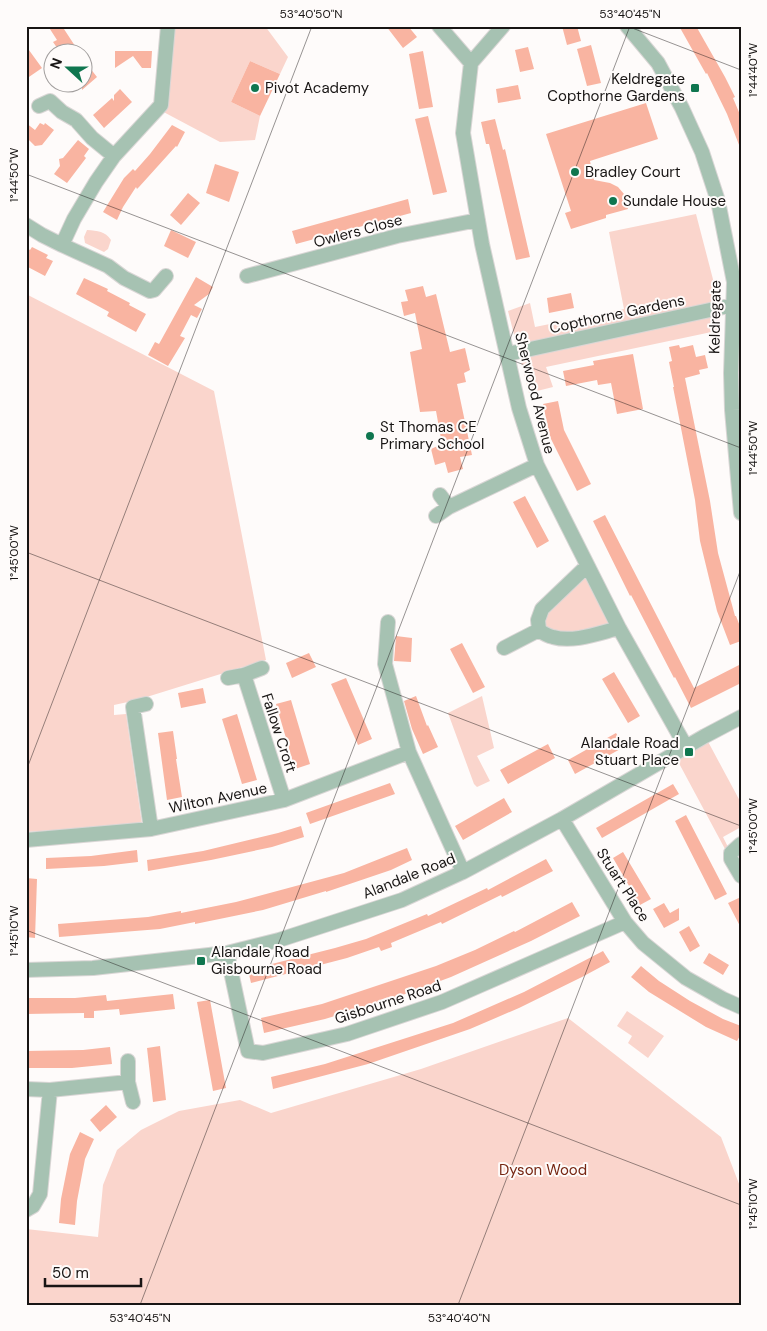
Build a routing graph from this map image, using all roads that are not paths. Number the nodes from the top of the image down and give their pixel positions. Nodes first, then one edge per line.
1 (168, 26) edge
2 (439, 26) edge
3 (503, 26) edge
4 (627, 26) edge
5 (471, 63) junction
6 (39, 106) dead end
7 (114, 156) junction
8 (478, 220) junction
9 (26, 225) edge
10 (62, 245) junction
11 (166, 276) dead end
12 (246, 276) dead end
13 (733, 305) junction
14 (508, 354) junction
15 (537, 465) junction
16 (738, 470) edge
17 (440, 495) dead end
18 (448, 506) junction
19 (741, 513) edge
20 (436, 516) dead end
21 (587, 566) junction
22 (388, 622) dead end
23 (618, 628) junction
24 (539, 630) junction
25 (504, 648) dead end
26 (262, 668) dead end
27 (244, 675) junction
28 (228, 678) dead end
29 (133, 707) dead end
30 (741, 718) edge
31 (686, 747) junction
32 (409, 752) junction
33 (284, 800) junction
34 (562, 819) junction
35 (151, 829) junction
36 (26, 840) edge
37 (741, 844) edge
38 (463, 872) junction
39 (741, 876) edge
40 (625, 922) junction
41 (227, 953) junction
42 (26, 970) edge
43 (741, 1007) edge
44 (128, 1061) dead end
45 (128, 1082) junction
46 (26, 1090) edge
47 (50, 1090) junction
48 (132, 1102) dead end
49 (26, 1210) edge

1 - 7 street
2 - 5 street
3 - 5 street
4 - 13 street, Keldregate
5 - 8 street, Sherwood Avenue
6 - 7 street
7 - 10 street
8 - 12 street, Owlers Close
8 - 14 street, Sherwood Avenue
9 - 10 street
10 - 11 street
13 - 14 street, Copthorne Gardens
13 - 16 street, Keldregate
14 - 15 street, Sherwood Avenue
15 - 18 street
15 - 21 street, Sherwood Avenue
16 - 19 street, Keldregate
17 - 18 street
18 - 20 street
21 - 23 street, Sherwood Avenue
21 - 24 street
22 - 32 street
23 - 24 street
23 - 31 street, Sherwood Avenue
24 - 25 street
26 - 27 street
27 - 28 street
27 - 33 street, Fallow Croft
29 - 35 street
30 - 31 street, Alandale Road
31 - 34 street, Alandale Road
32 - 33 street, Wilton Avenue
32 - 38 street
33 - 35 street, Wilton Avenue
34 - 38 street, Alandale Road
34 - 40 street, Stuart Place
35 - 36 street, Wilton Avenue
37 - 39 street
38 - 41 street, Alandale Road
40 - 41 street, Gisbourne Road
40 - 43 street, Stuart Place
41 - 42 street, Alandale Road
44 - 45 street
45 - 47 street
45 - 48 street
46 - 47 street
47 - 49 street

